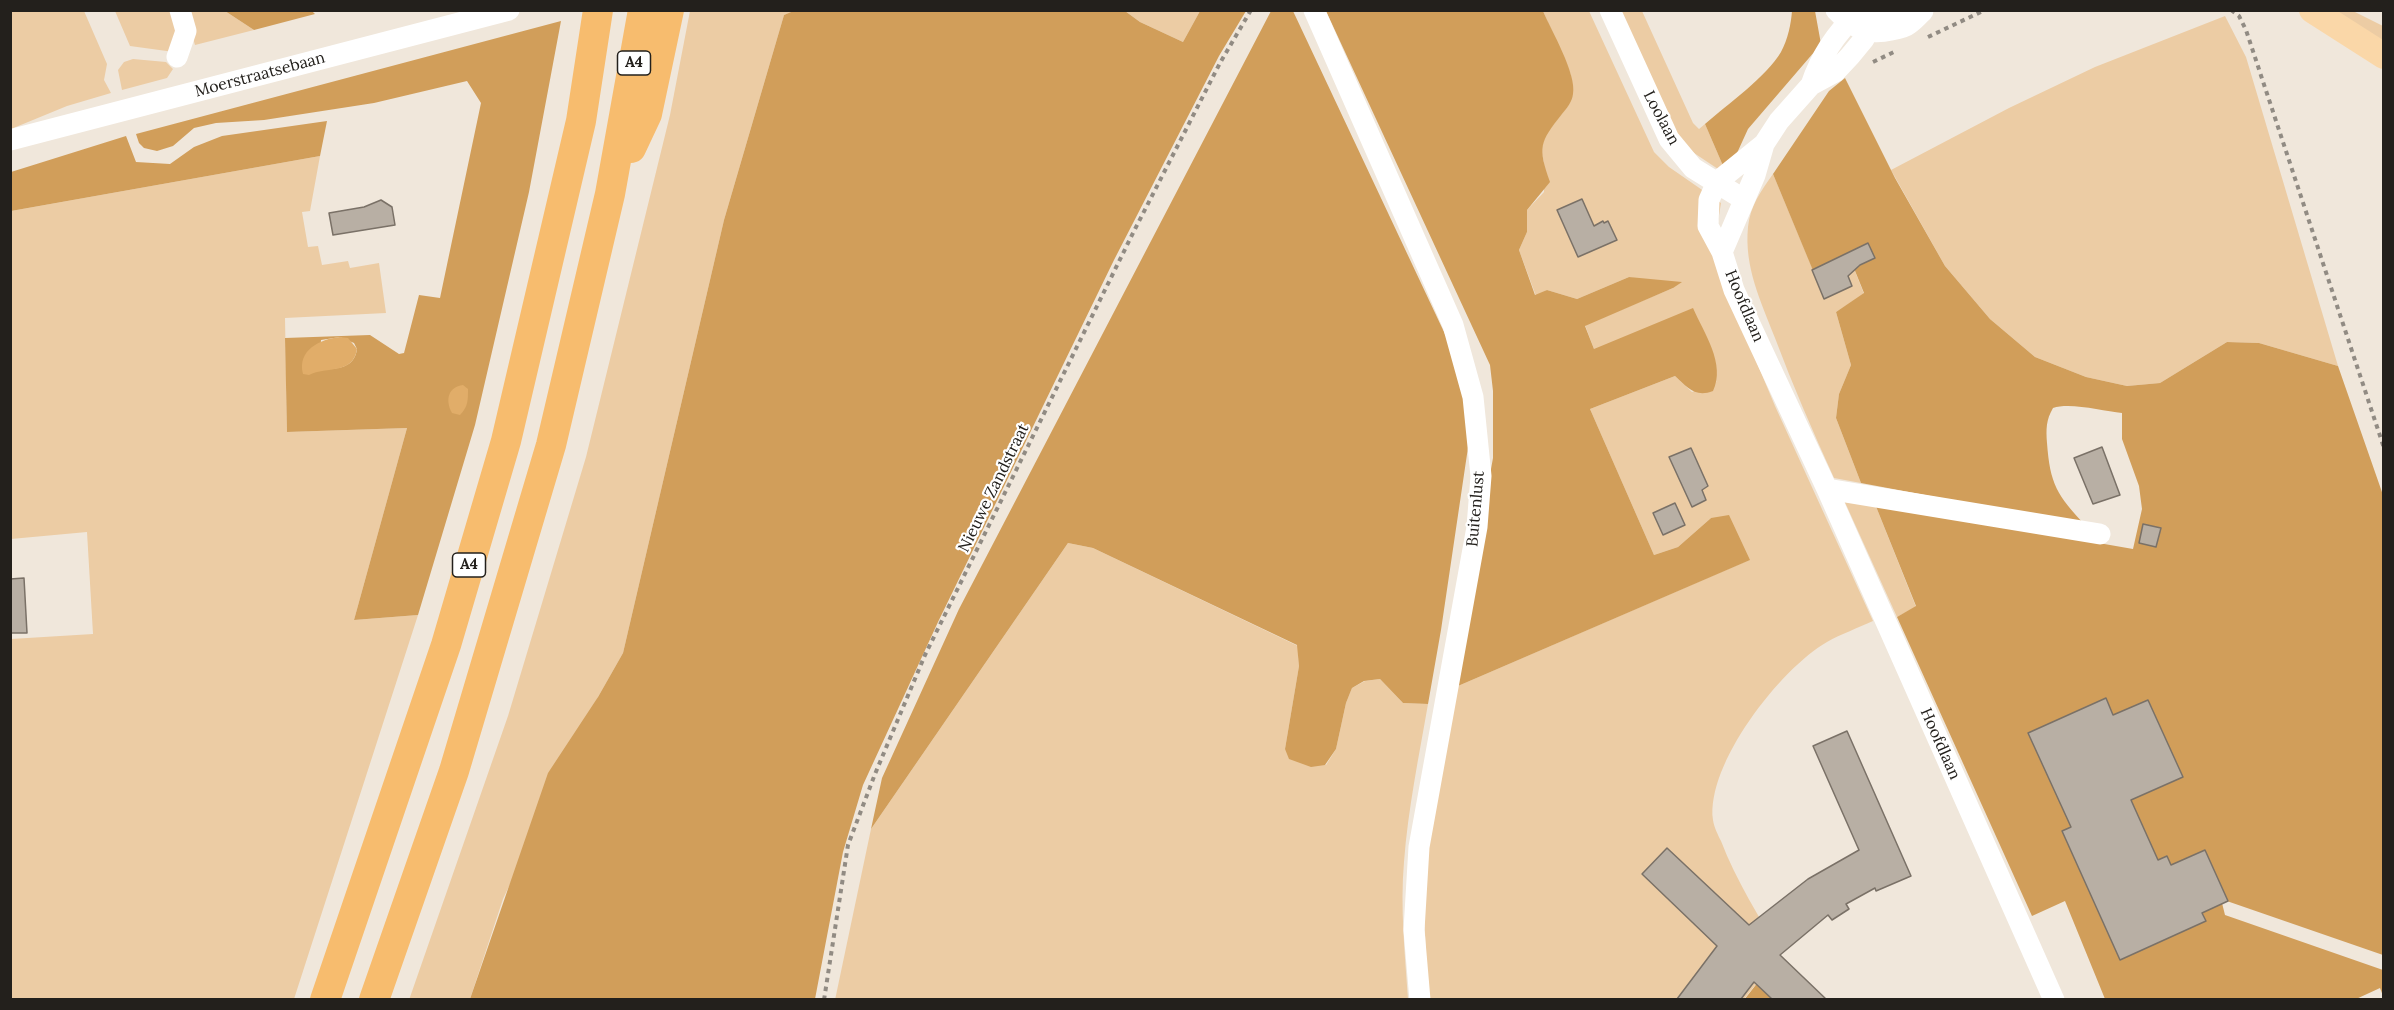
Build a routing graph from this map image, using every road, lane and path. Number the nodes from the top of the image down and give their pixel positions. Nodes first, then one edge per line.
1 (180, 10) edge
2 (509, 10) edge
3 (643, 10) edge
4 (669, 10) edge
5 (1251, 10) edge
6 (1314, 10) edge
7 (1610, 10) edge
8 (1875, 10) edge
9 (1923, 10) edge
10 (2231, 10) edge
11 (2312, 10) edge
12 (1852, 14) edge
13 (595, 19) edge
14 (1867, 32) junction
15 (2384, 56) edge
16 (177, 57) dead end
17 (1811, 85) junction
18 (636, 115) junction
19 (10, 140) edge
20 (1764, 144) junction
21 (1717, 182) junction
22 (1743, 199) junction
23 (1722, 252) junction
24 (2384, 448) edge
25 (1827, 489) junction
26 (2100, 534) dead end
27 (325, 999) edge
28 (374, 999) edge
29 (824, 999) edge
30 (1420, 999) edge
31 (2054, 999) edge

1 - 16 street
2 - 19 street, Moerstraatsebaan
3 - 18 highway, A4
4 - 18 highway, A4
5 - 29 path, Nieuwe Zandstraat
6 - 30 street, Buitenlust
7 - 21 street, Loolaan
8 - 9 street
9 - 14 street
10 - 24 path
11 - 15 main road
12 - 14 street
12 - 17 street, Hoofdlaan
13 - 27 highway, A4
14 - 17 street, Hoofdlaan
17 - 20 street, Hoofdlaan
18 - 28 highway, A4
20 - 21 street, Hoofdlaan
20 - 22 street, Hoofdlaan
21 - 22 street, Loolaan
21 - 23 street, Hoofdlaan
22 - 23 street, Hoofdlaan
23 - 25 street, Hoofdlaan
25 - 26 street
25 - 31 street, Hoofdlaan

